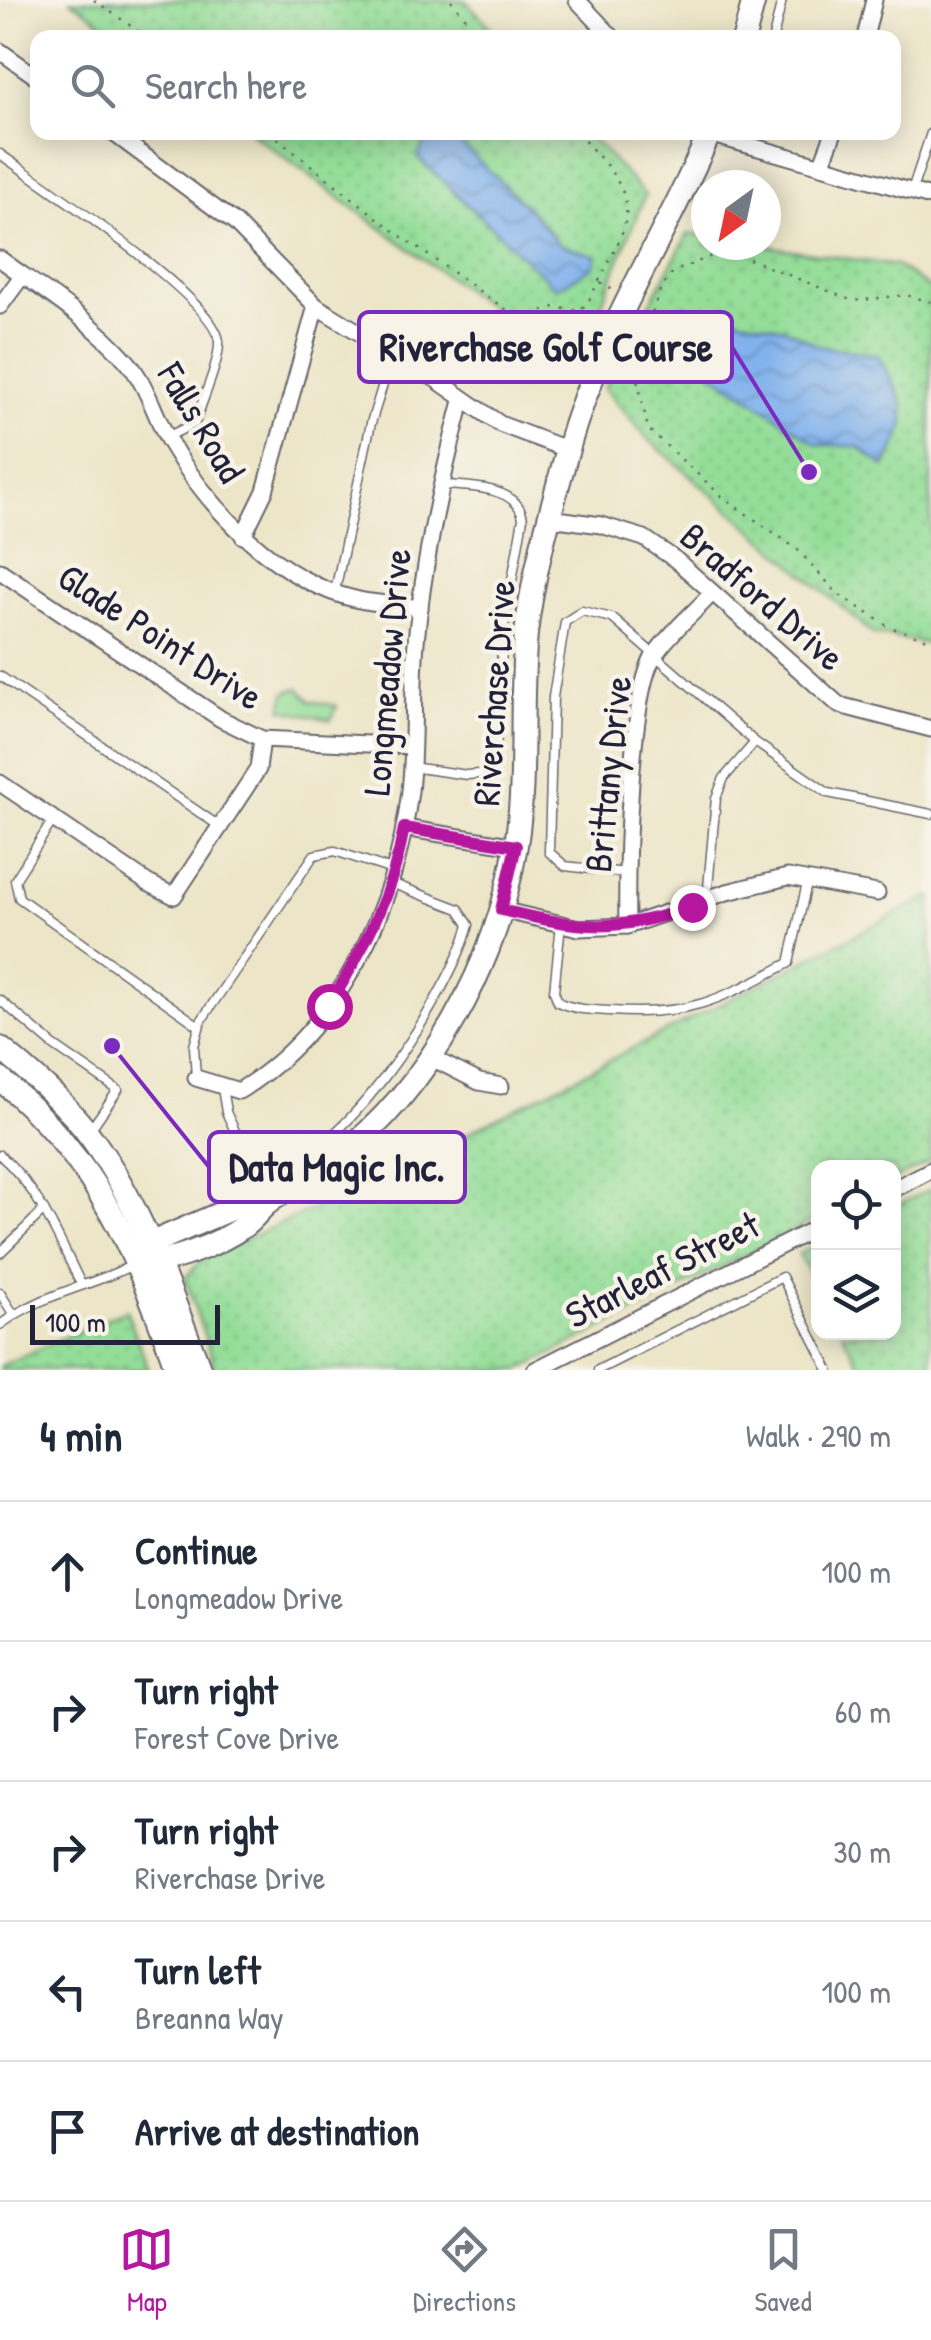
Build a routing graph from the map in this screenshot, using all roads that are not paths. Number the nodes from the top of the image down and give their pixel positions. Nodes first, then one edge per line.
1 (577, 0) edge
2 (754, 0) edge
3 (782, 0) edge
4 (874, 0) edge
5 (605, 30) edge
6 (746, 30) edge
7 (775, 30) edge
8 (867, 30) edge
9 (0, 51) edge
10 (30, 72) edge
11 (931, 133) edge
12 (123, 140) edge
13 (706, 140) edge
14 (733, 140) edge
15 (831, 140) edge
16 (0, 154) edge
17 (821, 166) junction
18 (912, 191) junction
19 (931, 197) edge
20 (0, 259) edge
21 (22, 276) junction
22 (0, 306) edge
23 (316, 306) junction
24 (393, 352) junction
25 (462, 401) junction
26 (167, 437) junction
27 (568, 450) junction
28 (441, 486) junction
29 (550, 518) junction
30 (243, 536) junction
31 (0, 571) edge
32 (335, 591) junction
33 (712, 593) junction
34 (420, 608) junction
35 (655, 655) junction
36 (0, 676) edge
37 (931, 729) edge
38 (262, 739) junction
39 (755, 742) junction
40 (411, 746) junction
41 (411, 766) junction
42 (0, 783) edge
43 (931, 814) edge
44 (53, 819) junction
45 (222, 828) junction
46 (404, 828) junction
47 (516, 846) junction
48 (626, 873) junction
49 (392, 877) junction
50 (808, 880) junction
51 (877, 893) dead end
52 (707, 899) junction
53 (501, 910) junction
54 (561, 924) junction
55 (627, 926) junction
56 (0, 1000) edge
57 (199, 1026) junction
58 (0, 1048) edge
59 (430, 1057) junction
60 (196, 1078) joint
61 (0, 1080) edge
62 (501, 1086) dead end
63 (222, 1088) junction
64 (88, 1133) junction
65 (0, 1155) edge
66 (931, 1170) edge
67 (901, 1185) edge
68 (44, 1210) junction
69 (811, 1230) edge
70 (0, 1254) edge
71 (149, 1257) junction
72 (80, 1282) junction
73 (0, 1294) edge
74 (14, 1315) junction
75 (0, 1325) edge
76 (622, 1358) junction
77 (177, 1370) edge
78 (200, 1370) edge
79 (535, 1370) edge
80 (598, 1370) edge
81 (628, 1370) edge
82 (830, 1370) edge

1 - 5 street
2 - 6 street
3 - 7 lane
4 - 8 street
9 - 10 street
11 - 18 lane
12 - 23 street
13 - 27 street, Riverchase Drive
14 - 17 street
15 - 17 street
16 - 26 lane
17 - 18 street
18 - 19 street
20 - 21 street, Falls Road
21 - 22 street
21 - 26 street, Falls Road
23 - 24 street
23 - 30 street
24 - 25 street
24 - 32 lane
25 - 27 street
25 - 28 street, Longmeadow Drive
26 - 30 street, Falls Road
27 - 29 street, Riverchase Drive
28 - 34 street, Longmeadow Drive
28 - 41 lane
29 - 33 street, Bradford Drive
29 - 47 street, Riverchase Drive
30 - 32 street, Falls Road
31 - 38 street, Glade Point Drive
32 - 34 street, Falls Road
33 - 35 street, Brittany Drive
33 - 37 street, Bradford Drive
34 - 40 street, Longmeadow Drive
35 - 39 lane
35 - 48 street, Brittany Drive
35 - 48 lane
36 - 45 lane
38 - 40 street, Glade Point Drive
38 - 45 street
39 - 43 lane
39 - 52 lane
40 - 41 street, Longmeadow Drive
41 - 46 street, Longmeadow Drive
42 - 44 street
44 - 45 street
44 - 57 lane
46 - 47 street
46 - 49 street, Longmeadow Drive
47 - 53 street, Riverchase Drive
48 - 55 street, Brittany Drive
49 - 57 lane
49 - 63 street, Longmeadow Drive
49 - 63 lane
50 - 51 street
50 - 52 street
50 - 54 lane
52 - 55 street
53 - 54 street
53 - 59 street, Riverchase Drive
54 - 55 street
56 - 64 lane
57 - 60 lane
58 - 64 street
59 - 62 street
59 - 71 street, Riverchase Drive
60 - 63 street
61 - 71 street
64 - 71 street
65 - 68 lane
66 - 67 street
68 - 70 lane
68 - 72 lane
69 - 79 street, Starleaf Street
71 - 72 lane
71 - 77 street
71 - 78 street
72 - 74 lane
73 - 74 lane
74 - 75 lane
76 - 80 lane
76 - 81 lane
76 - 82 lane

